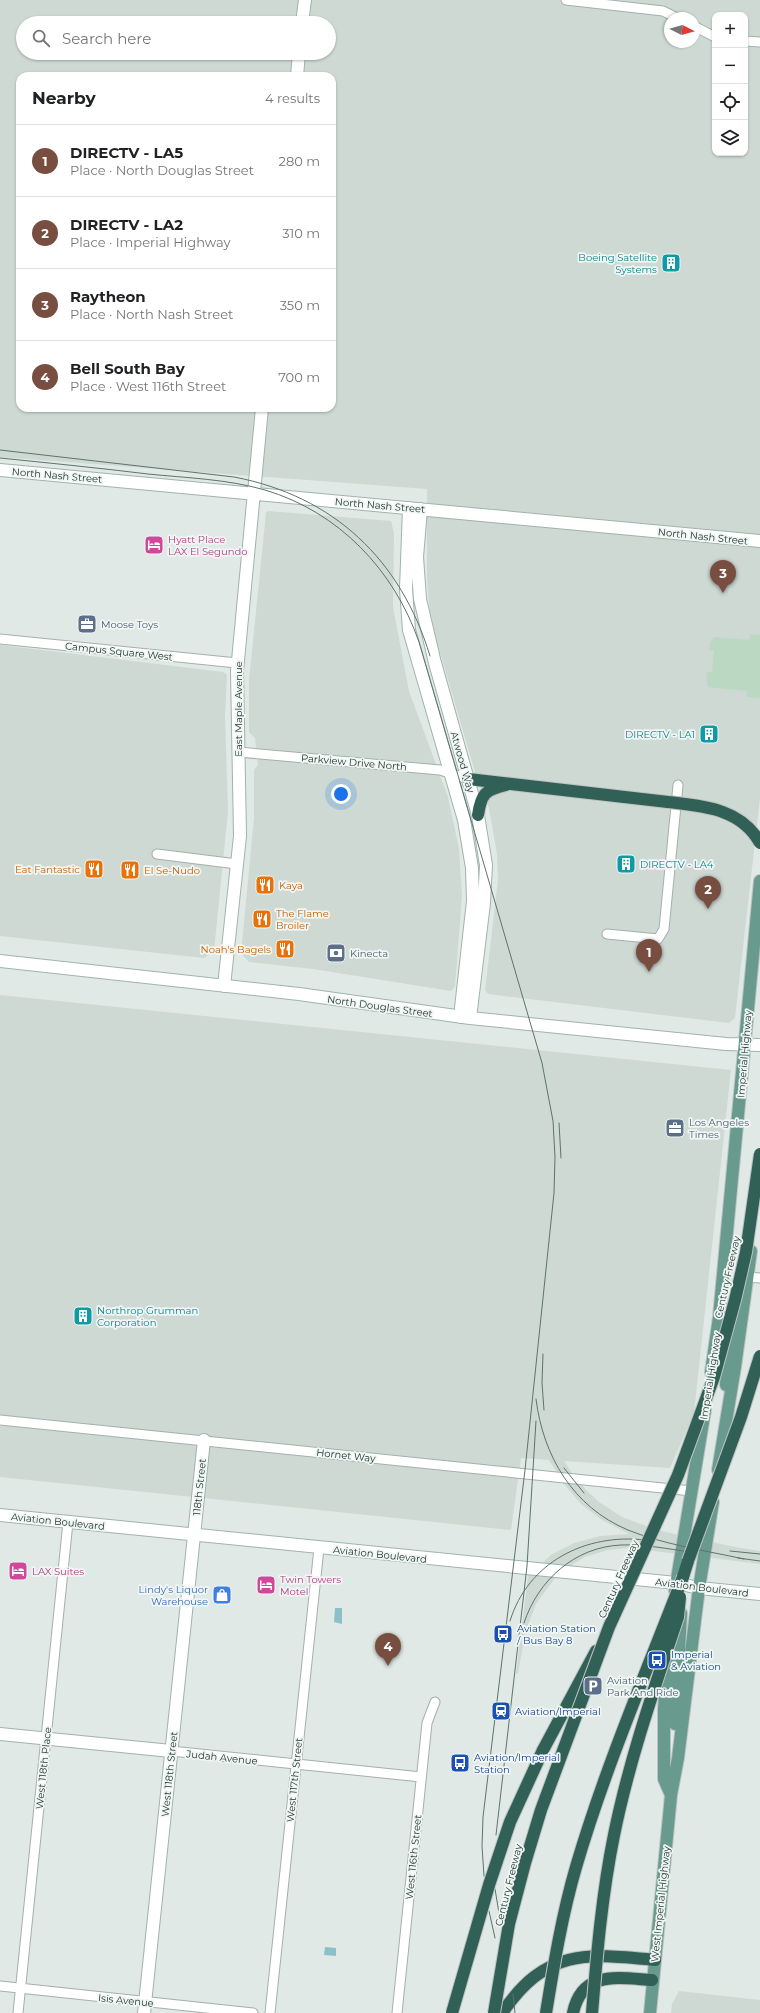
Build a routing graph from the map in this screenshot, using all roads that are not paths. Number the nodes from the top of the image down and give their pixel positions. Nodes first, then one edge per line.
1 (305, 0) edge
2 (566, 0) edge
3 (665, 12) edge
4 (303, 16) edge
5 (700, 29) edge
6 (712, 35) edge
7 (748, 41) edge
8 (760, 42) edge
9 (298, 60) edge
10 (297, 72) edge
11 (262, 412) edge
12 (0, 470) edge
13 (254, 493) junction
14 (415, 509) junction
15 (760, 541) edge
16 (0, 639) edge
17 (237, 663) junction
18 (238, 752) junction
19 (450, 773) junction
20 (468, 779) junction
21 (509, 784) junction
22 (678, 786) dead end
23 (478, 815) junction
24 (760, 843) edge
25 (157, 854) dead end
26 (237, 864) junction
27 (760, 881) edge
28 (607, 934) dead end
29 (0, 960) edge
30 (224, 986) junction
31 (465, 1018) junction
32 (760, 1045) edge
33 (745, 1046) junction
34 (760, 1154) edge
35 (760, 1176) edge
36 (724, 1270) junction
37 (747, 1277) junction
38 (760, 1278) edge
39 (760, 1356) edge
40 (728, 1414) junction
41 (0, 1420) edge
42 (204, 1440) junction
43 (692, 1491) junction
44 (0, 1515) edge
45 (68, 1522) junction
46 (194, 1535) junction
47 (319, 1548) junction
48 (680, 1580) junction
49 (699, 1588) junction
50 (760, 1594) edge
51 (609, 1627) junction
52 (435, 1702) dead end
53 (0, 1734) edge
54 (46, 1738) junction
55 (171, 1751) junction
56 (678, 1758) junction
57 (296, 1764) junction
58 (421, 1777) junction
59 (670, 1795) junction
60 (655, 1960) junction
61 (652, 1980) junction
62 (0, 1986) edge
63 (20, 1988) junction
64 (144, 2007) edge
65 (18, 2013) edge
66 (253, 2013) edge
67 (270, 2013) edge
68 (397, 2013) edge
69 (452, 2013) edge
70 (494, 2013) edge
71 (502, 2013) edge
72 (546, 2013) edge
73 (573, 2013) edge
74 (592, 2013) edge
75 (650, 2013) edge

1 - 4 street
2 - 3 street
5 - 6 street
7 - 8 street
9 - 10 street
11 - 13 street, East Maple Avenue
12 - 13 street, North Nash Street
13 - 14 street, North Nash Street
13 - 17 street, East Maple Avenue
14 - 15 street, North Nash Street
14 - 19 street, Atwood Way
14 - 20 street, Atwood Way
16 - 17 street, Campus Square West
17 - 18 street, East Maple Avenue
18 - 19 street, Parkview Drive North
18 - 26 street, East Maple Avenue
19 - 20 street, Parkview Drive North
19 - 31 street, Atwood Way
20 - 21 highway
20 - 23 street, Atwood Way
21 - 23 highway
21 - 24 highway, bridge
22 - 28 street
23 - 31 street, Atwood Way
25 - 26 street
26 - 30 street, East Maple Avenue
27 - 33 main road, Imperial Highway
29 - 30 street, North Douglas Street
30 - 31 street, North Douglas Street
31 - 33 street, North Douglas Street
32 - 33 street, North Douglas Street
33 - 36 main road, Imperial Highway
34 - 51 highway, Century Freeway, bridge
35 - 37 main road
36 - 40 main road
36 - 43 main road, Imperial Highway
37 - 38 street
37 - 40 main road
39 - 48 highway, bridge
40 - 49 main road
41 - 42 street, Hornet Way
42 - 43 street, Hornet Way
42 - 46 street, 118th Street
43 - 48 main road, Imperial Highway
44 - 45 street, Aviation Boulevard
45 - 46 street, Aviation Boulevard
45 - 54 street, West 118th Place
46 - 47 street, Aviation Boulevard
46 - 55 street, West 118th Street
47 - 48 street, Aviation Boulevard
47 - 57 street, West 117th Street
48 - 49 street, Aviation Boulevard
48 - 56 main road
48 - 59 main road, West Imperial Highway
48 - 72 highway, bridge
48 - 74 highway, bridge
49 - 50 street, Aviation Boulevard
49 - 56 main road, West Imperial Highway
51 - 69 highway, bridge
51 - 70 highway, Century Freeway, bridge
52 - 58 street, West 116th Street
53 - 54 street, Judah Avenue
54 - 55 street, Judah Avenue
54 - 63 street, West 118th Place
55 - 57 street, Judah Avenue
55 - 64 street, West 118th Street
56 - 59 main road, West Imperial Highway
57 - 58 street, Judah Avenue
57 - 67 street, West 117th Street
58 - 68 street, West 116th Street
59 - 60 main road, West Imperial Highway
60 - 61 main road, West Imperial Highway
60 - 71 highway
61 - 73 highway
61 - 75 main road, West Imperial Highway
62 - 63 street, Isis Avenue
63 - 64 street, Isis Avenue
63 - 65 street, West 118th Place
64 - 66 street, Isis Avenue

